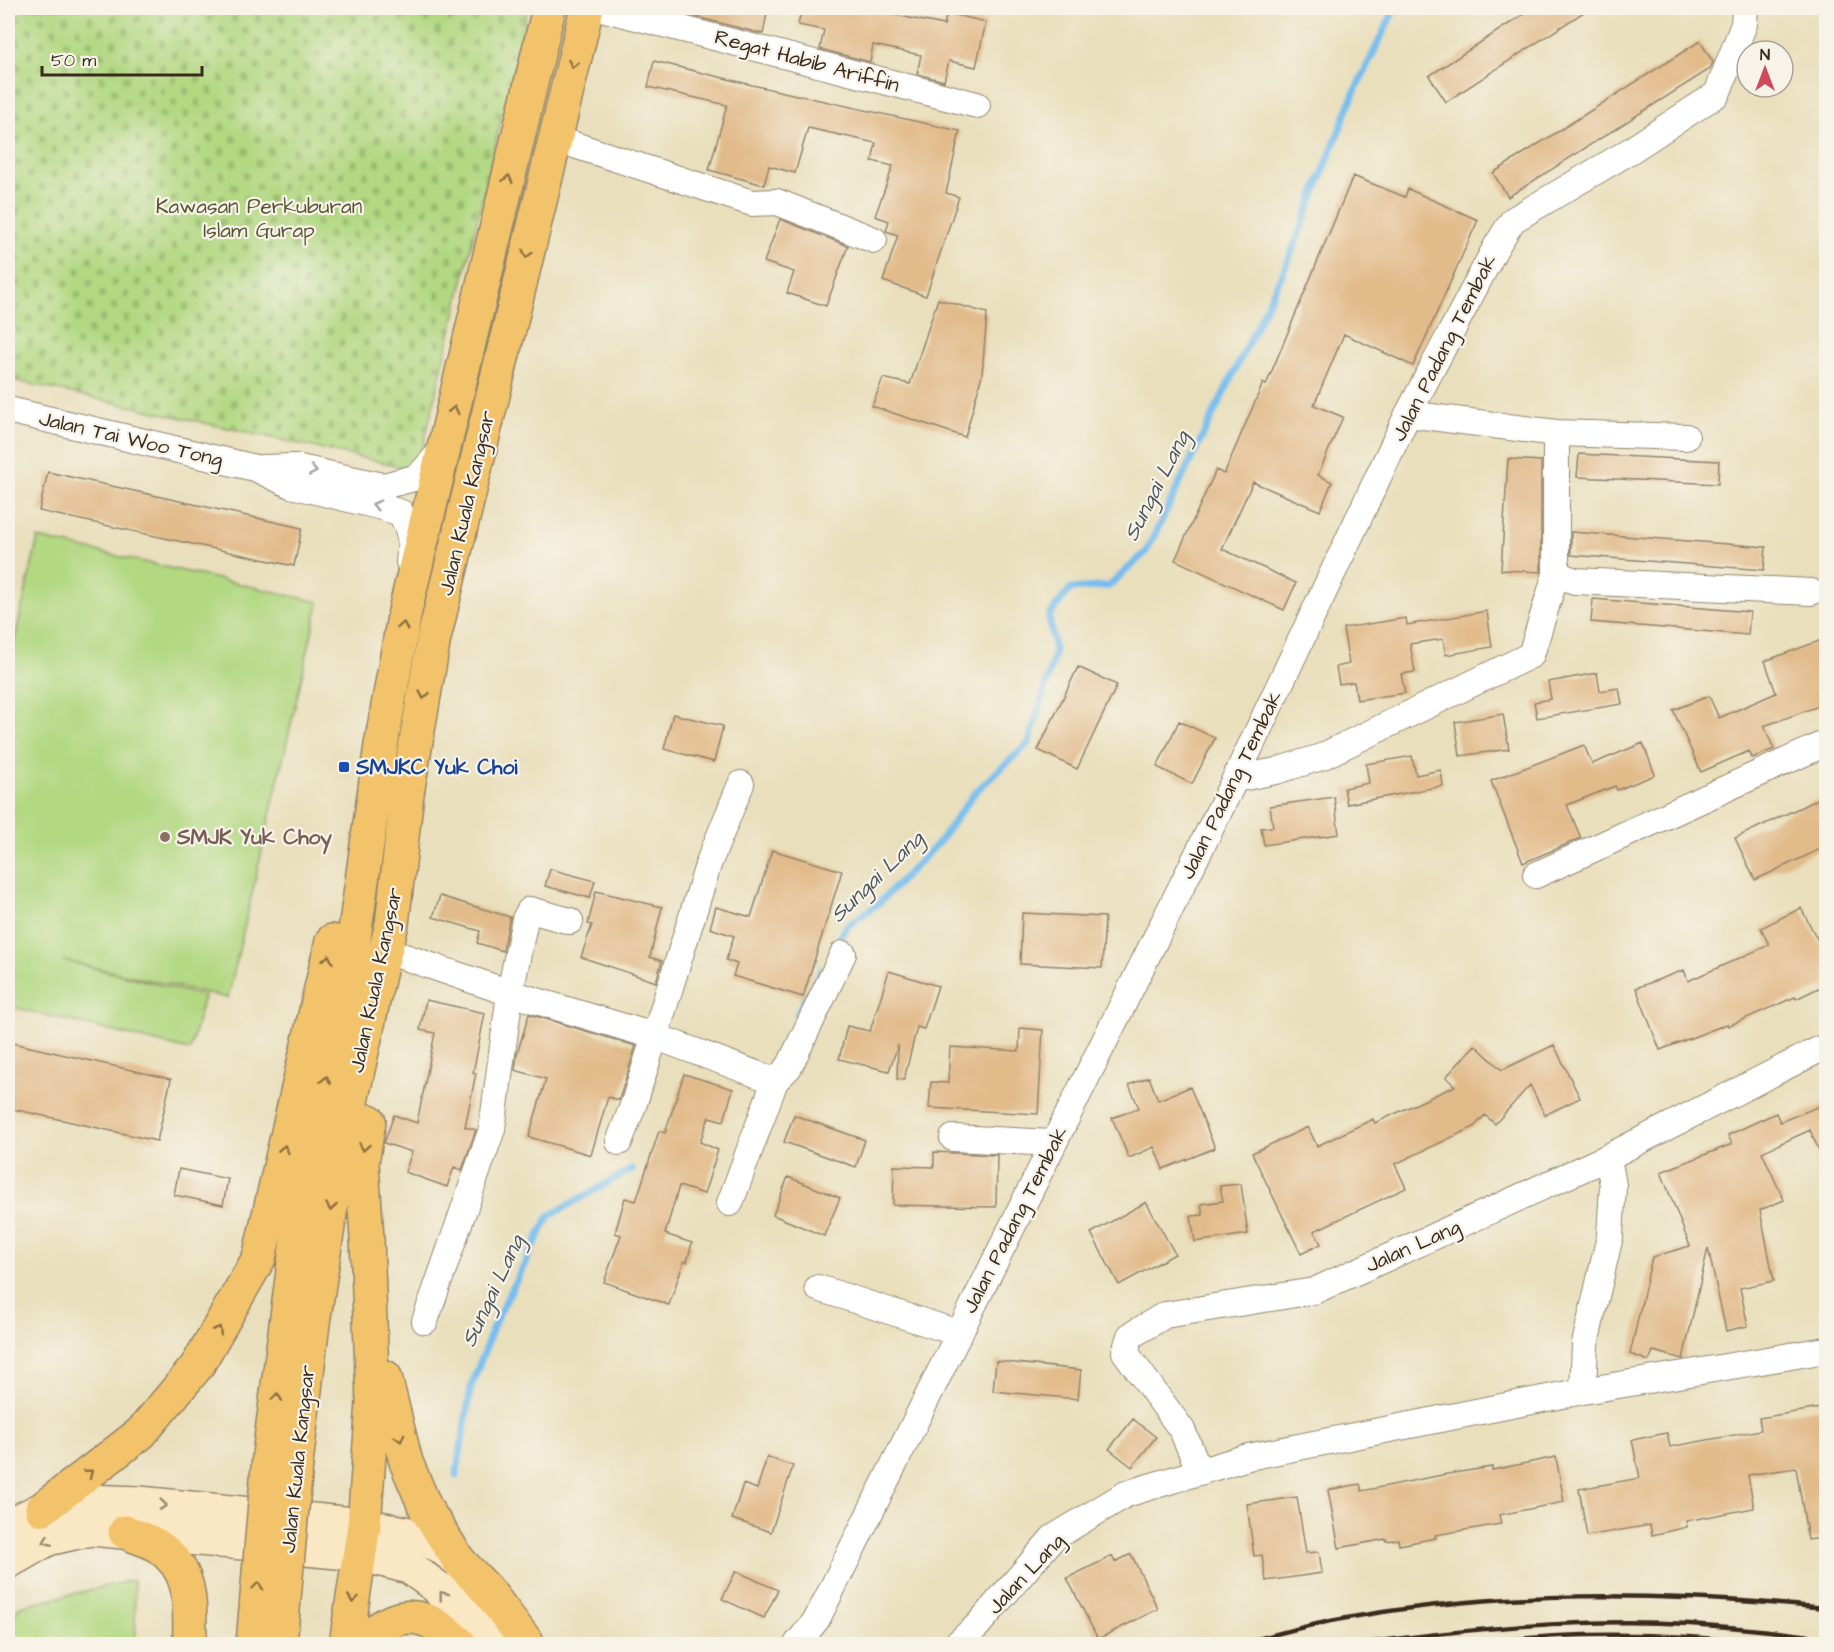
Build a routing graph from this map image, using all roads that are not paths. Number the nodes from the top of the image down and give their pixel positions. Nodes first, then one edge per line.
1 (549, 8) edge
2 (587, 8) edge
3 (601, 8) edge
4 (1745, 8) edge
5 (977, 105) dead end
6 (556, 139) junction
7 (874, 240) dead end
8 (8, 410) edge
9 (1408, 414) junction
10 (1556, 433) junction
11 (1686, 437) dead end
12 (446, 447) junction
13 (255, 468) junction
14 (1556, 574) junction
15 (412, 584) junction
16 (1811, 592) dead end
17 (1827, 742) edge
18 (381, 745) junction
19 (1235, 779) junction
20 (741, 784) dead end
21 (1536, 875) dead end
22 (570, 921) dead end
23 (395, 940) junction
24 (843, 954) dead end
25 (510, 993) junction
26 (654, 1036) junction
27 (1827, 1046) edge
28 (775, 1080) junction
29 (953, 1138) dead end
30 (618, 1142) dead end
31 (1053, 1143) junction
32 (1608, 1157) junction
33 (730, 1203) dead end
34 (818, 1288) dead end
35 (370, 1320) junction
36 (425, 1321) dead end
37 (958, 1333) junction
38 (1827, 1350) edge
39 (1583, 1391) junction
40 (1200, 1472) junction
41 (42, 1509) junction
42 (8, 1526) edge
43 (125, 1532) junction
44 (361, 1539) junction
45 (459, 1561) junction
46 (8, 1562) edge
47 (190, 1644) edge
48 (253, 1644) edge
49 (280, 1644) edge
50 (346, 1644) edge
51 (361, 1644) edge
52 (460, 1644) edge
53 (472, 1644) edge
54 (504, 1644) edge
55 (528, 1644) edge
56 (797, 1644) edge
57 (957, 1644) edge

12 -> 1 highway, Jalan Kuala Kangsar
2 -> 6 highway, Jalan Kuala Kangsar
3 - 5 street, Regat Habib Ariffin
4 - 9 street, Jalan Padang Tembak
6 - 7 street
6 -> 23 highway, Jalan Kuala Kangsar
8 - 13 street, Jalan Tai Woo Tong
9 - 10 street
9 - 19 street, Jalan Padang Tembak
10 - 11 street
10 - 14 street
13 -> 12 street, Jalan Tai Woo Tong
12 - 15 highway, Jalan Kuala Kangsar
15 -> 13 street, Jalan Tai Woo Tong
14 - 16 street
14 - 19 street
18 -> 15 highway, Jalan Kuala Kangsar
17 - 21 street
41 -> 18 highway
48 -> 18 highway, Jalan Kuala Kangsar, bridge
19 - 31 street, Jalan Padang Tembak
20 - 26 street
22 - 25 street
23 - 25 street
23 -> 35 highway
23 -> 49 highway, Jalan Kuala Kangsar, bridge
24 - 28 street
25 - 26 street
25 - 36 street
26 - 28 street
26 - 30 street
27 - 32 street, Jalan Lang
28 - 33 street
29 - 31 street
31 - 37 street, Jalan Padang Tembak
32 - 39 street
32 - 40 street, Jalan Lang
34 - 37 street
35 - 44 highway
35 -> 45 highway
37 - 56 street, Jalan Padang Tembak
38 - 39 street, Jalan Lang
39 - 40 street, Jalan Lang
40 - 57 street, Jalan Lang
41 - 42 main road
41 -> 44 main road
43 - 44 main road
43 -> 46 main road
43 - 47 highway
44 - 45 main road
44 -> 50 highway
53 -> 44 main road
45 - 54 main road
45 - 55 highway
51 - 52 highway

